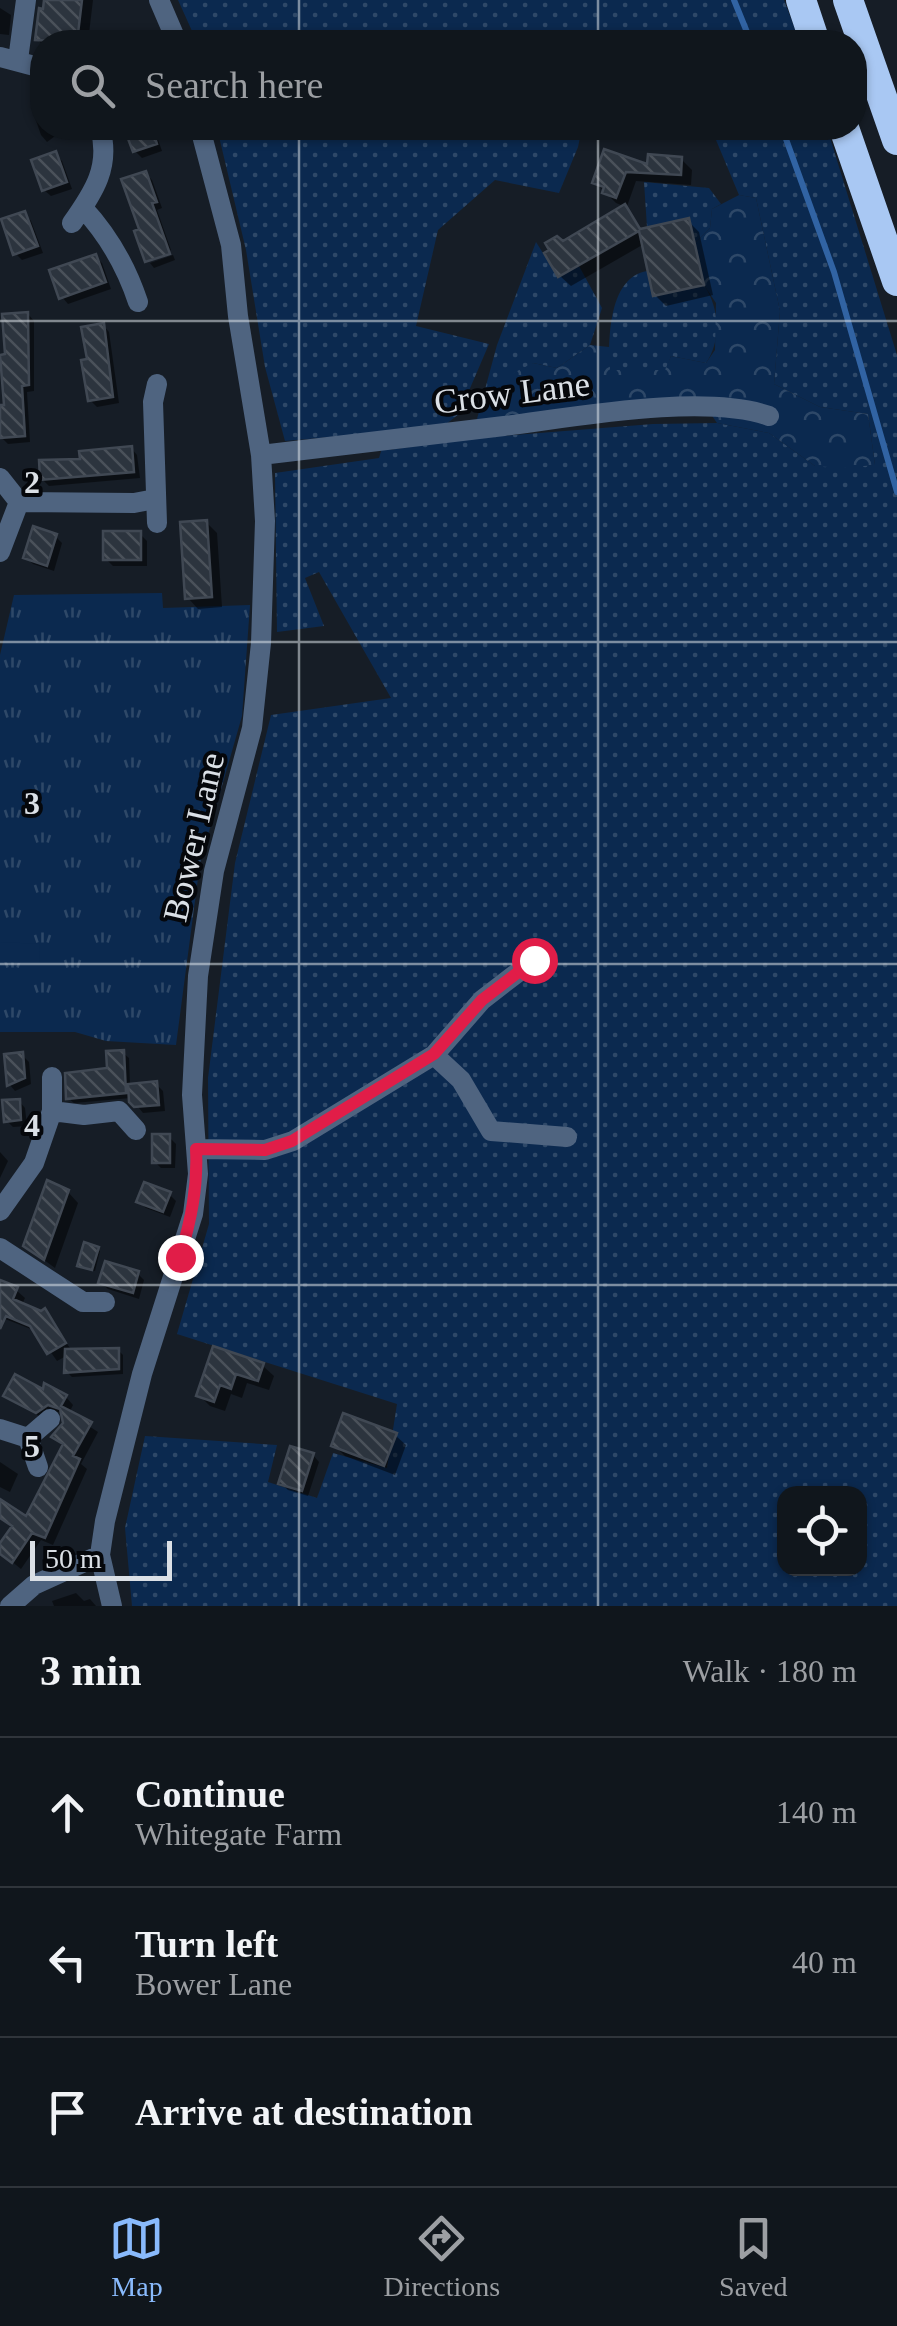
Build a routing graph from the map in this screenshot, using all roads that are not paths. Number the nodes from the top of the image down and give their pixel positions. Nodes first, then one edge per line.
1 (26, 0) edge
2 (159, 0) edge
3 (801, 0) edge
4 (848, 0) edge
5 (172, 30) edge
6 (811, 30) edge
7 (858, 30) edge
8 (867, 54) edge
9 (9, 58) edge
10 (103, 140) edge
11 (203, 140) edge
12 (848, 140) edge
13 (897, 140) edge
14 (897, 281) edge
15 (138, 302) dead end
16 (157, 384) dead end
17 (770, 416) dead end
18 (261, 455) junction
19 (0, 478) edge
20 (155, 500) junction
21 (19, 502) junction
22 (157, 524) dead end
23 (0, 552) edge
24 (534, 960) dead end
25 (434, 1054) junction
26 (52, 1076) dead end
27 (52, 1111) junction
28 (136, 1130) dead end
29 (566, 1138) dead end
30 (196, 1149) junction
31 (0, 1211) edge
32 (0, 1248) edge
33 (105, 1302) dead end
34 (50, 1418) dead end
35 (0, 1428) edge
36 (28, 1438) junction
37 (38, 1467) dead end
38 (100, 1555) junction
39 (25, 1593) edge
40 (112, 1606) edge

1 - 9 street
2 - 5 street
3 - 6 highway
4 - 7 highway
8 - 13 highway
10 - 15 street
11 - 18 street, Bower Lane
12 - 14 highway
16 - 20 street
17 - 18 street, Crow Lane
18 - 30 street, Bower Lane
19 - 21 street
20 - 21 street
20 - 22 street
21 - 23 street
24 - 25 street
25 - 29 street
25 - 30 street
26 - 27 street
27 - 28 street
27 - 31 street
30 - 38 street, Bower Lane
32 - 33 street
34 - 36 street
35 - 36 street
36 - 37 street
38 - 39 street
38 - 40 street, Bower Lane

